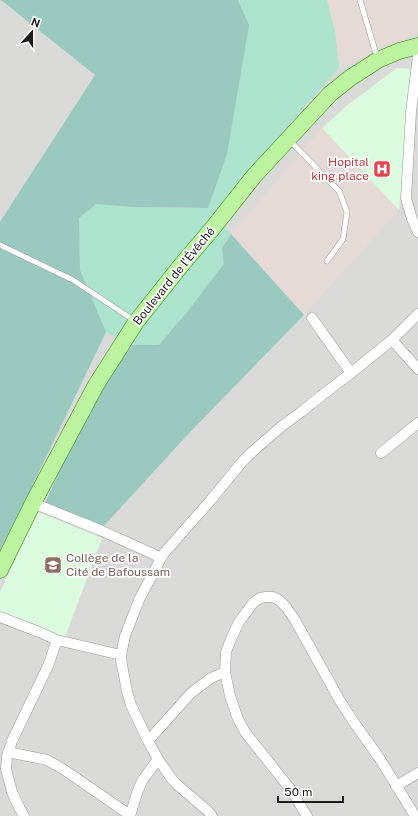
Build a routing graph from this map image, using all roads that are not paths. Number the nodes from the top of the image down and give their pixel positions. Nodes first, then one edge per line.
1 (360, 0) edge
2 (418, 46) edge
3 (418, 56) edge
4 (378, 60) junction
5 (415, 112) edge
6 (288, 139) junction
7 (418, 232) edge
8 (0, 245) edge
9 (327, 261) dead end
10 (418, 314) edge
11 (312, 318) dead end
12 (136, 322) junction
13 (392, 340) junction
14 (418, 369) edge
15 (352, 373) junction
16 (418, 423) edge
17 (381, 453) dead end
18 (33, 502) junction
19 (161, 558) junction
20 (0, 570) edge
21 (0, 617) edge
22 (57, 640) junction
23 (121, 655) junction
24 (225, 672) junction
25 (148, 741) junction
26 (8, 752) junction
27 (158, 759) junction
28 (418, 773) edge
29 (396, 786) junction
30 (130, 815) edge
31 (24, 816) edge
32 (212, 816) edge
33 (307, 816) edge
34 (415, 816) edge

1 - 4 lane
2 - 4 main road, Boulevard de l'Évêché
3 - 5 street
4 - 6 main road, Boulevard de l'Évêché
5 - 7 street
6 - 9 lane
6 - 12 main road, Boulevard de l'Évêché
8 - 12 lane
10 - 13 street
11 - 15 street
12 - 18 main road, Boulevard de l'Évêché
13 - 14 street
13 - 15 street
15 - 19 street
16 - 17 street
18 - 19 street
18 - 20 main road, Boulevard de l'Évêché
19 - 23 street
21 - 22 street
22 - 23 street
22 - 26 street
23 - 25 street
24 - 25 street
24 - 29 street
24 - 33 street
25 - 27 street
26 - 30 street
26 - 31 street
27 - 30 street
27 - 32 street
28 - 29 street
29 - 34 street

